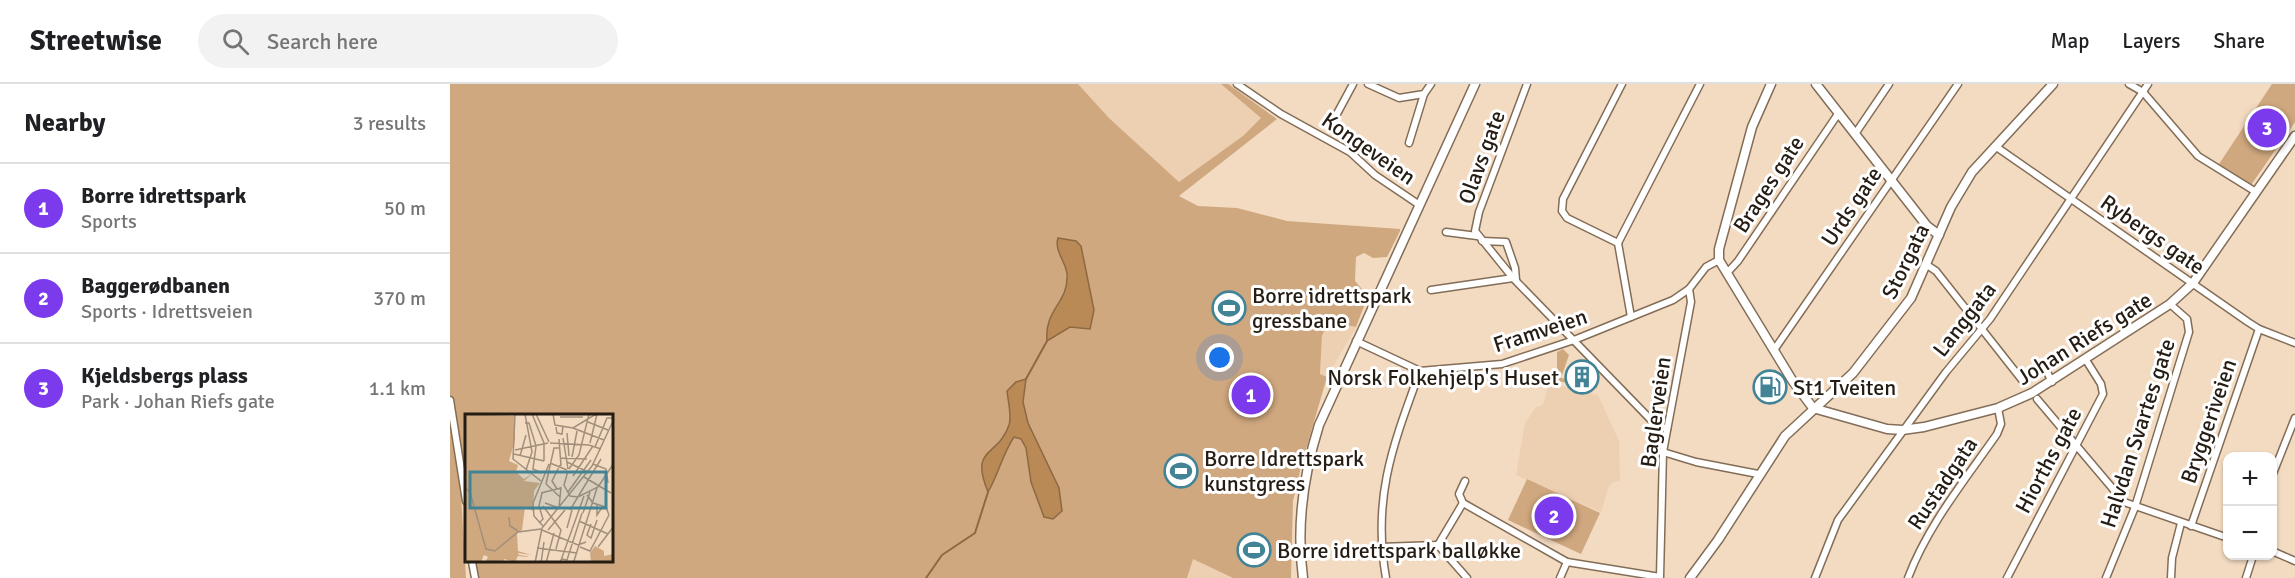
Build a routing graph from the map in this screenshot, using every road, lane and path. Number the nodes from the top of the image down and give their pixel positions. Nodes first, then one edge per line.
1 (1237, 84) edge
2 (1353, 84) edge
3 (1368, 84) edge
4 (1431, 84) edge
5 (1475, 84) edge
6 (1527, 84) edge
7 (1622, 84) edge
8 (1700, 84) edge
9 (1771, 84) edge
10 (1816, 84) edge
11 (1889, 84) edge
12 (1958, 84) edge
13 (2129, 84) edge
14 (2148, 84) edge
15 (2049, 85) edge
16 (2143, 92) junction
17 (1424, 94) junction
18 (1838, 114) junction
19 (1332, 123) dead end
20 (1855, 134) junction
21 (2295, 136) edge
22 (1409, 143) dead end
23 (1995, 146) junction
24 (1891, 180) junction
25 (2256, 192) junction
26 (2072, 200) junction
27 (1419, 204) junction
28 (1446, 232) dead end
29 (1939, 235) junction
30 (1480, 239) junction
31 (1618, 243) junction
32 (1719, 260) junction
33 (1927, 265) junction
34 (1727, 273) junction
35 (1514, 279) junction
36 (2193, 283) junction
37 (1689, 289) junction
38 (1431, 290) dead end
39 (2170, 304) junction
40 (1631, 317) junction
41 (1981, 328) junction
42 (2259, 329) junction
43 (1574, 340) junction
44 (1356, 341) junction
45 (2295, 343) edge
46 (1774, 350) junction
47 (2086, 360) junction
48 (1420, 370) junction
49 (2046, 370) dead end
50 (2022, 380) dead end
51 (2052, 382) junction
52 (2037, 399) dead end
53 (450, 400) edge
54 (1813, 408) junction
55 (1998, 408) junction
56 (2295, 418) edge
57 (1667, 429) junction
58 (1902, 430) junction
59 (2076, 446) junction
60 (1663, 452) junction
61 (2277, 463) edge
62 (1758, 474) junction
63 (1465, 481) dead end
64 (465, 495) edge
65 (1463, 503) junction
66 (2135, 507) junction
67 (2181, 523) junction
68 (2191, 526) junction
69 (2223, 536) edge
70 (1438, 545) junction
71 (1380, 547) junction
72 (2277, 554) edge
73 (2251, 560) edge
74 (2295, 561) edge
75 (1567, 562) junction
76 (472, 563) edge
77 (1660, 577) edge
78 (475, 578) edge
79 (1303, 578) edge
80 (1386, 578) edge
81 (1467, 578) edge
82 (1560, 578) edge
83 (1690, 578) edge
84 (1815, 578) edge
85 (1908, 578) edge
86 (2007, 578) edge
87 (2106, 578) edge
88 (2171, 578) edge
89 (2246, 578) edge

1 - 27 street, Kongeveien
2 - 19 street
3 - 17 street
4 - 17 street
5 - 27 main road
6 - 30 street, Olavs gate
7 - 31 street
8 - 31 street
9 - 32 main road
10 - 18 main road
11 - 20 street
12 - 24 street, Urds gate
13 - 16 street
14 - 16 street, Langgata
15 - 23 main road, Storgata
16 - 25 street
16 - 26 street, Langgata
17 - 22 street
18 - 20 main road
18 - 34 street, Brages gate
20 - 24 main road
21 - 25 main road, Johan Riefs gate
23 - 26 street, Rybergs gate
23 - 29 main road, Storgata
24 - 29 main road
24 - 46 street, Urds gate
25 - 36 main road, Johan Riefs gate
26 - 36 street, Rybergs gate
26 - 41 street, Langgata
27 - 44 main road
28 - 30 street
29 - 33 main road, Storgata
30 - 35 street
30 - 35 street
31 - 40 street
32 - 34 main road
32 - 37 street, Framveien
33 - 41 street
33 - 54 main road, Storgata
34 - 46 main road
35 - 38 street
35 - 43 street
36 - 39 main road, Johan Riefs gate
36 - 42 street, Rybergs gate
37 - 40 street, Framveien
37 - 57 street, Baglerveien
39 - 47 main road, Johan Riefs gate
39 - 66 street, Halvdan Svartes gate
40 - 43 street, Framveien
41 - 50 street
41 - 58 street, Langgata
42 - 45 street, Rybergs gate
42 - 68 street, Bryggeriveien
43 - 48 street, Framveien
43 - 57 street
44 - 48 street, Framveien
44 - 79 main road
46 - 54 main road
47 - 51 main road, Johan Riefs gate
47 - 59 street, Hiorths gate
48 - 71 street
49 - 51 street
51 - 55 main road, Johan Riefs gate
52 - 59 street
53 - 64 street
54 - 58 main road, Johan Riefs gate
54 - 62 main road, Storgata
55 - 58 main road, Johan Riefs gate
55 - 85 street, Rustadgata
56 - 61 street
57 - 60 street, Baglerveien
58 - 84 street, Langgata
59 - 66 street
59 - 86 street, Hiorths gate
60 - 62 street
60 - 77 street, Baglerveien
62 - 83 main road, Storgata
63 - 65 street
65 - 70 street
65 - 75 street
66 - 67 street
66 - 87 street, Halvdan Svartes gate
67 - 68 street
67 - 88 street
68 - 69 street
70 - 71 street
70 - 81 street
71 - 80 street
72 - 74 street
73 - 89 street
75 - 77 street
75 - 82 street
76 - 78 street

